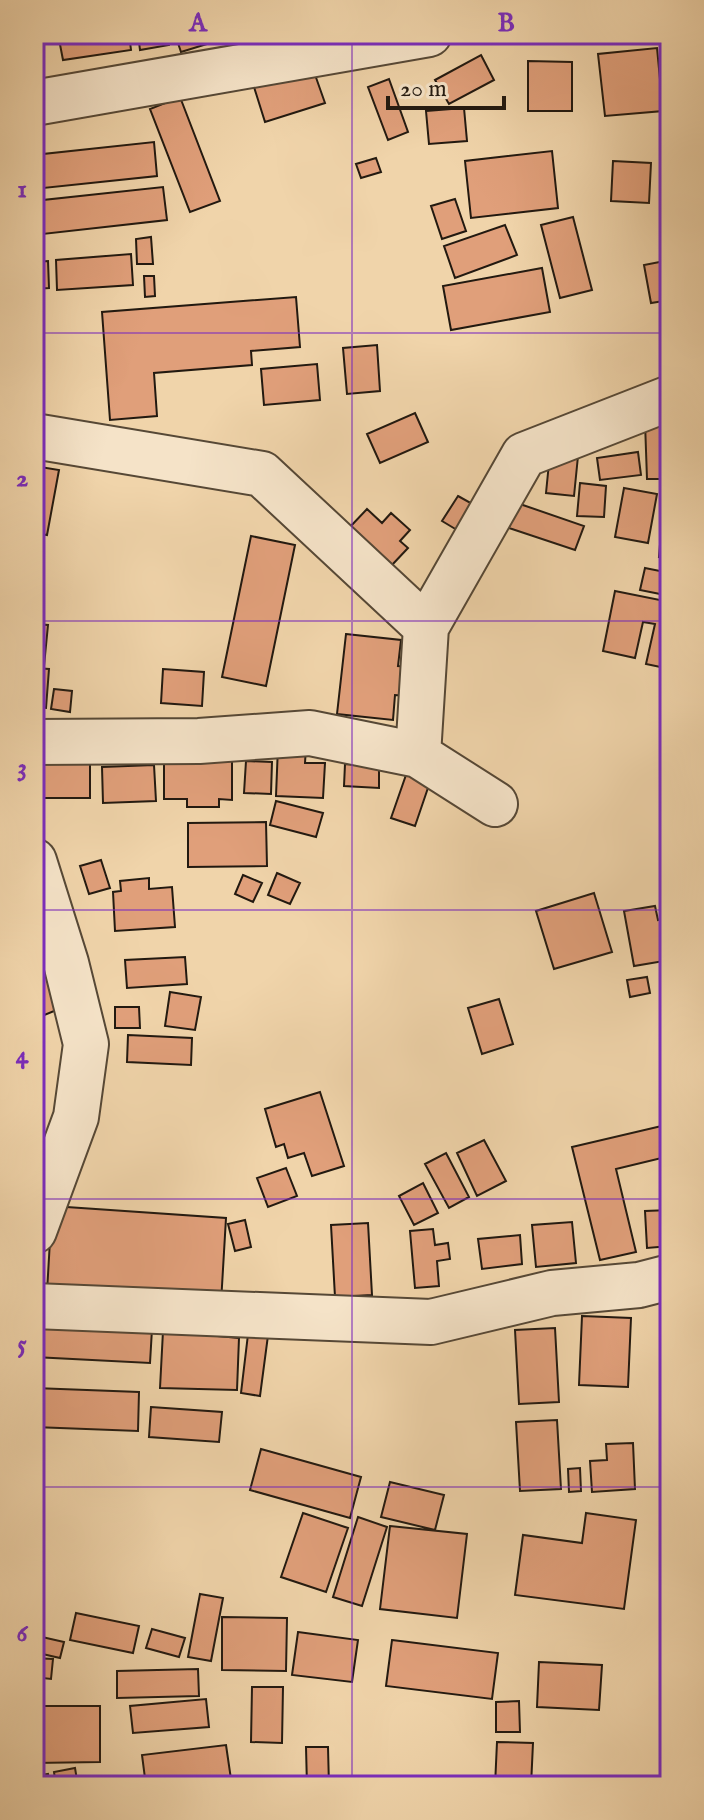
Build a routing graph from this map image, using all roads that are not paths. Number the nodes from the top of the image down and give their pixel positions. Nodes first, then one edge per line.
1 (429, 34) edge
2 (34, 103) edge
3 (670, 398) edge
4 (34, 436) edge
5 (426, 627) junction
6 (34, 742) edge
7 (418, 755) junction
8 (495, 804) dead end
9 (34, 861) edge
10 (34, 1231) edge
11 (670, 1277) edge
12 (34, 1306) edge

1 - 2 street
3 - 5 street
4 - 5 street
5 - 7 street
6 - 7 street
7 - 8 street
9 - 10 street
11 - 12 street

